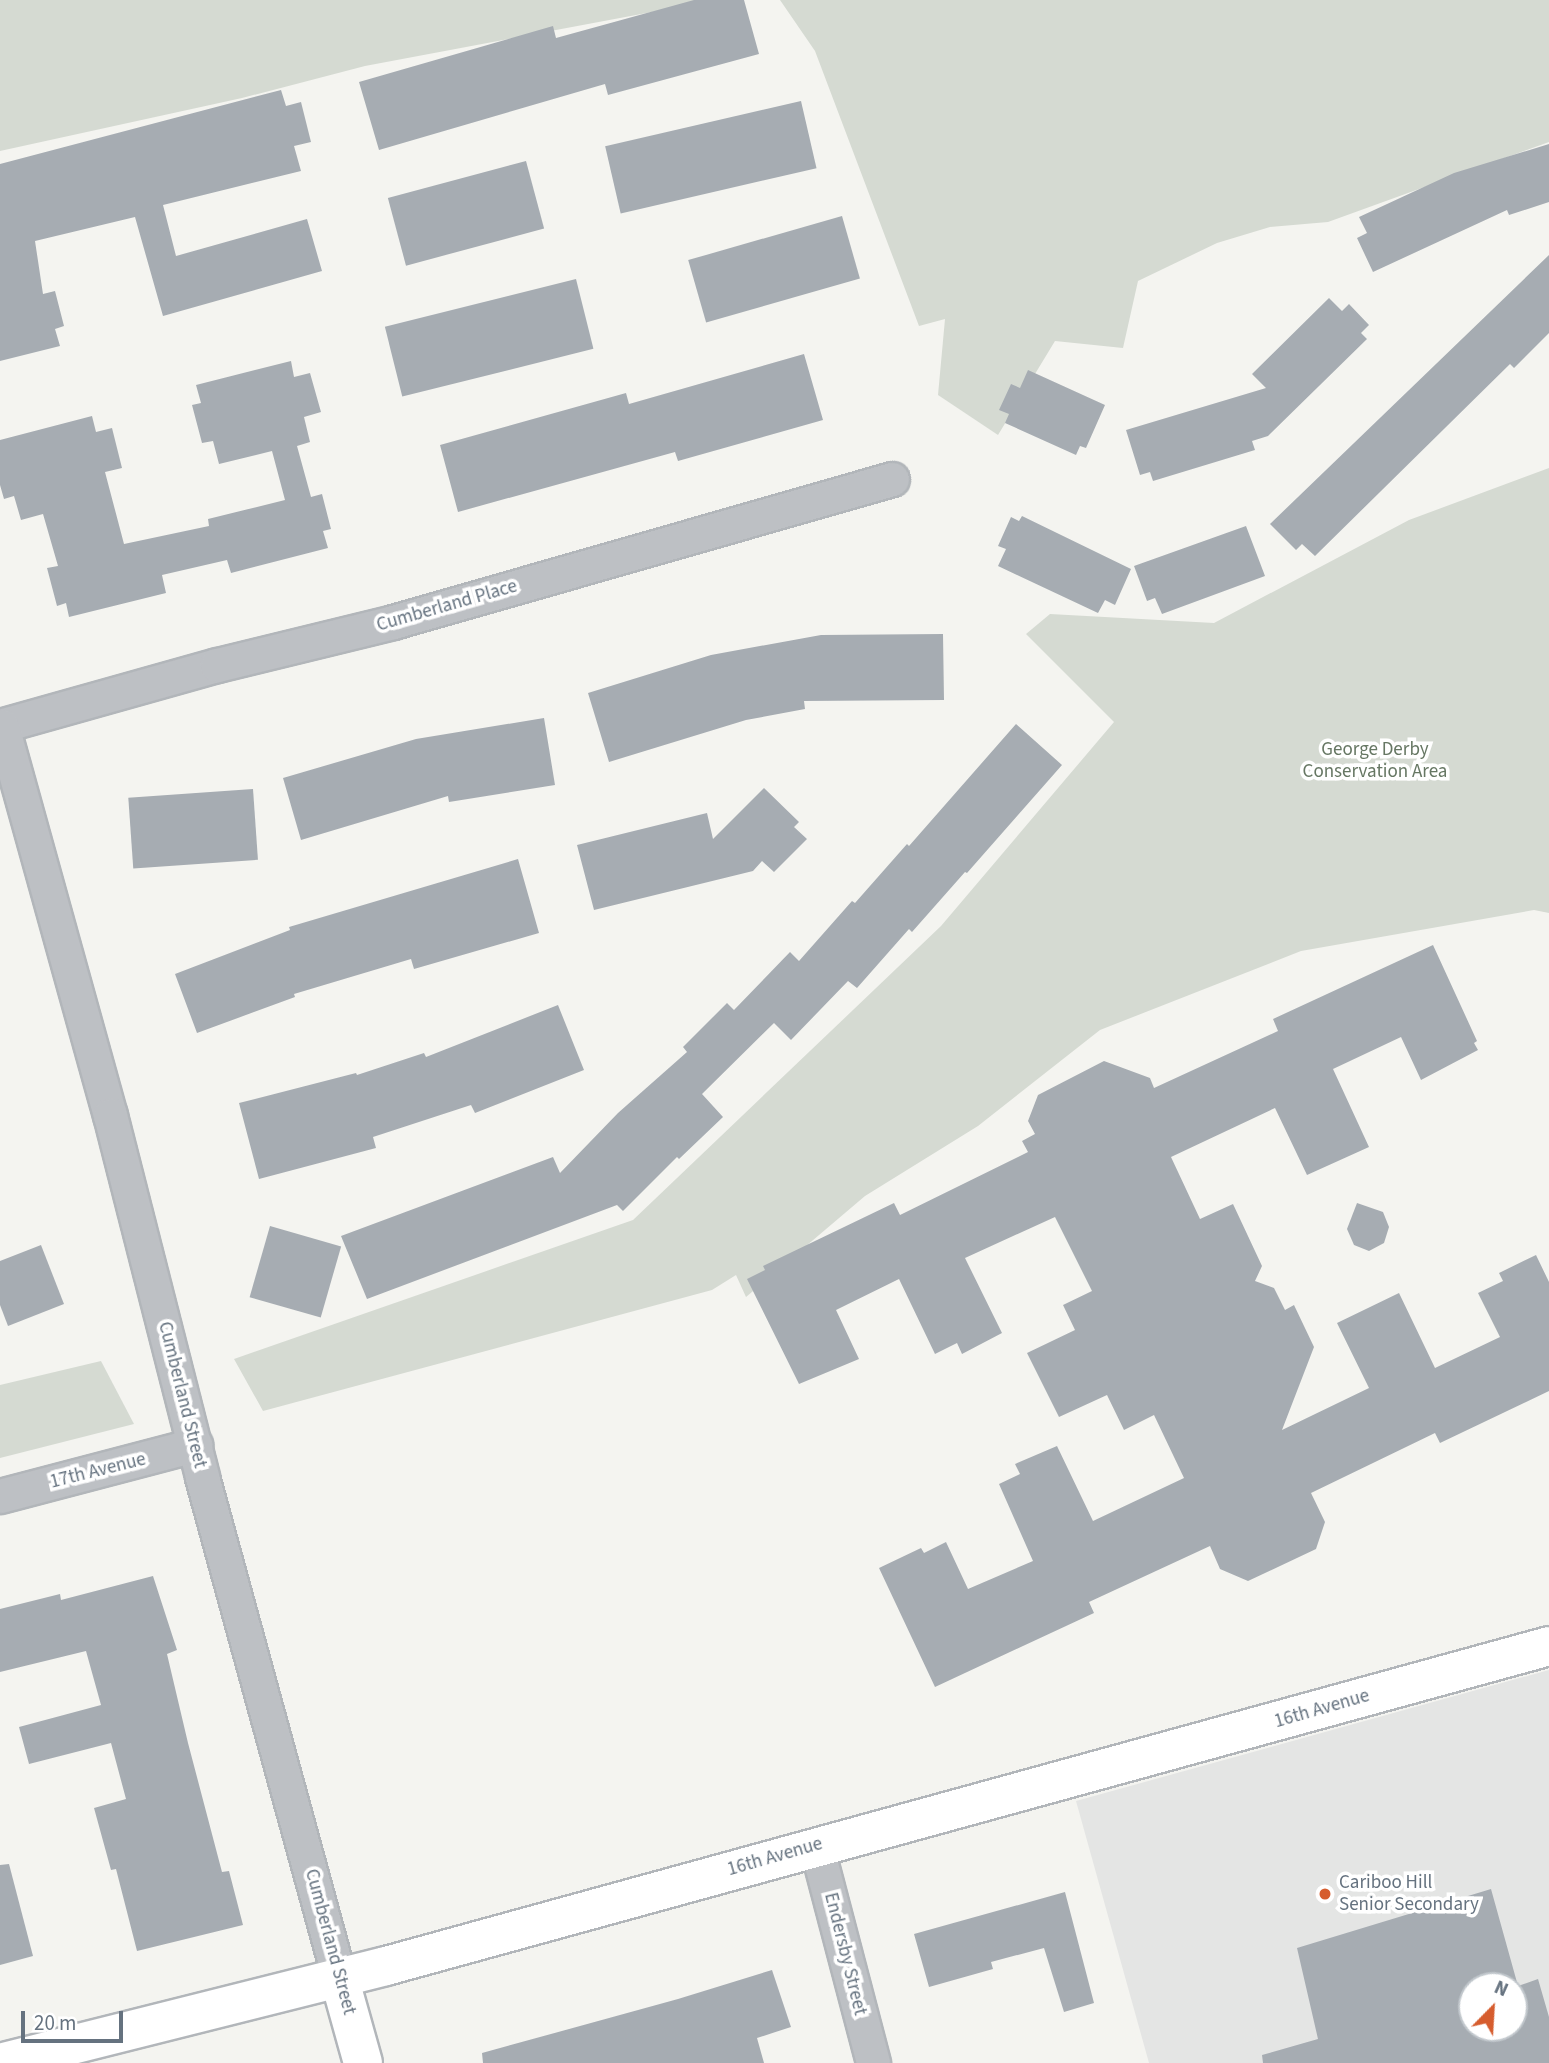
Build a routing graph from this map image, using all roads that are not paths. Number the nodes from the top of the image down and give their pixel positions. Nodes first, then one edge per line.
1 (892, 478) dead end
2 (1, 726) edge
3 (195, 1445) junction
4 (0, 1496) edge
5 (1549, 1646) edge
6 (816, 1845) junction
7 (339, 1977) junction
8 (0, 2063) edge
9 (363, 2063) edge
10 (873, 2063) edge

1 - 2 street, Cumberland Place
2 - 3 street, Cumberland Street
3 - 4 street, 17th Avenue
3 - 7 street, Cumberland Street
5 - 6 street, 16th Avenue
6 - 7 street, 16th Avenue
6 - 10 street, Endersby Street
7 - 8 street, 16th Avenue
7 - 9 street, Cumberland Street

